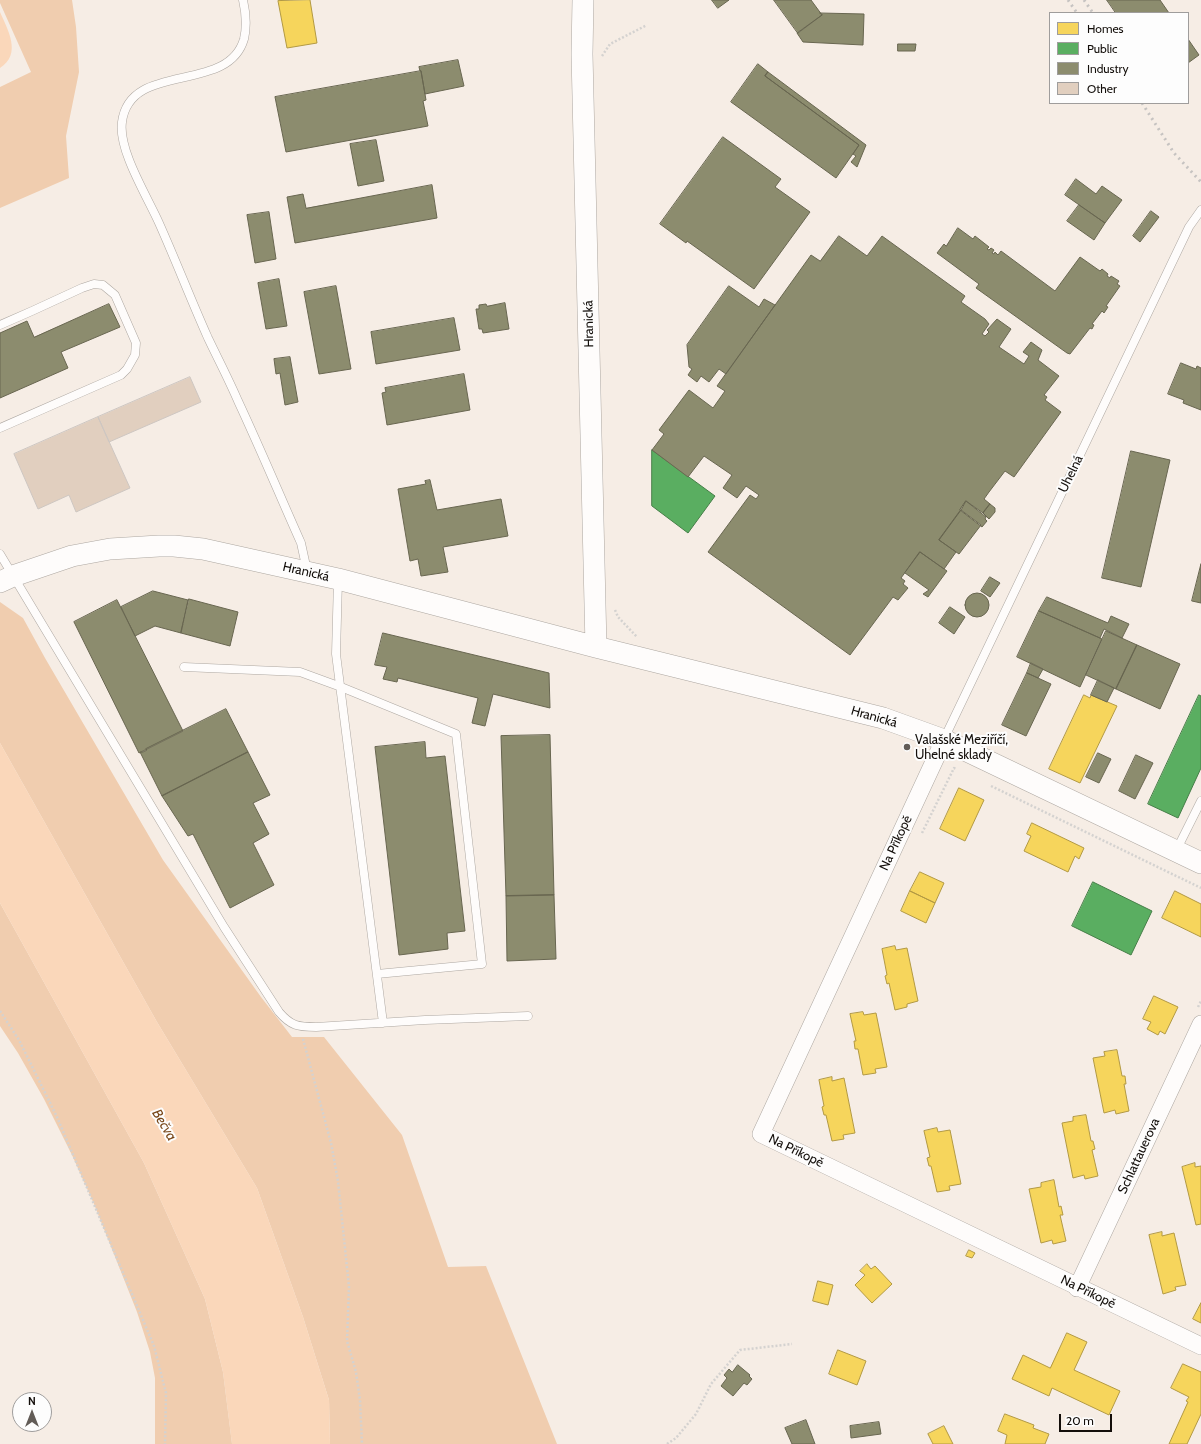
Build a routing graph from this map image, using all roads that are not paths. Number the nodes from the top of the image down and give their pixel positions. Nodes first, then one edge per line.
1 (243, 0) edge
2 (583, 0) edge
3 (1201, 210) edge
4 (0, 325) edge
5 (0, 428) edge
6 (0, 554) edge
7 (305, 572) junction
8 (6, 579) edge
9 (338, 579) junction
10 (596, 647) junction
11 (184, 667) dead end
12 (341, 687) junction
13 (944, 740) junction
14 (1201, 801) edge
15 (1176, 851) junction
16 (1201, 864) edge
17 (377, 974) junction
18 (528, 1016) dead end
19 (383, 1022) junction
20 (1201, 1024) edge
21 (1077, 1288) junction
22 (1201, 1346) edge

1 - 7 lane
2 - 10 street, Hranická
3 - 13 lane, Uhelná
4 - 5 lane
6 - 8 lane
7 - 8 street, Hranická
7 - 9 street, Hranická
8 - 19 lane
9 - 10 street, Hranická
9 - 12 lane
10 - 13 street, Hranická
11 - 12 lane
12 - 17 lane
12 - 17 lane
13 - 15 street, Hranická
13 - 21 street, Na Příkopě
14 - 15 lane
15 - 16 street, Hranická
17 - 19 lane
18 - 19 lane
20 - 21 street, Schlattauerova
21 - 22 street, Na Příkopě

